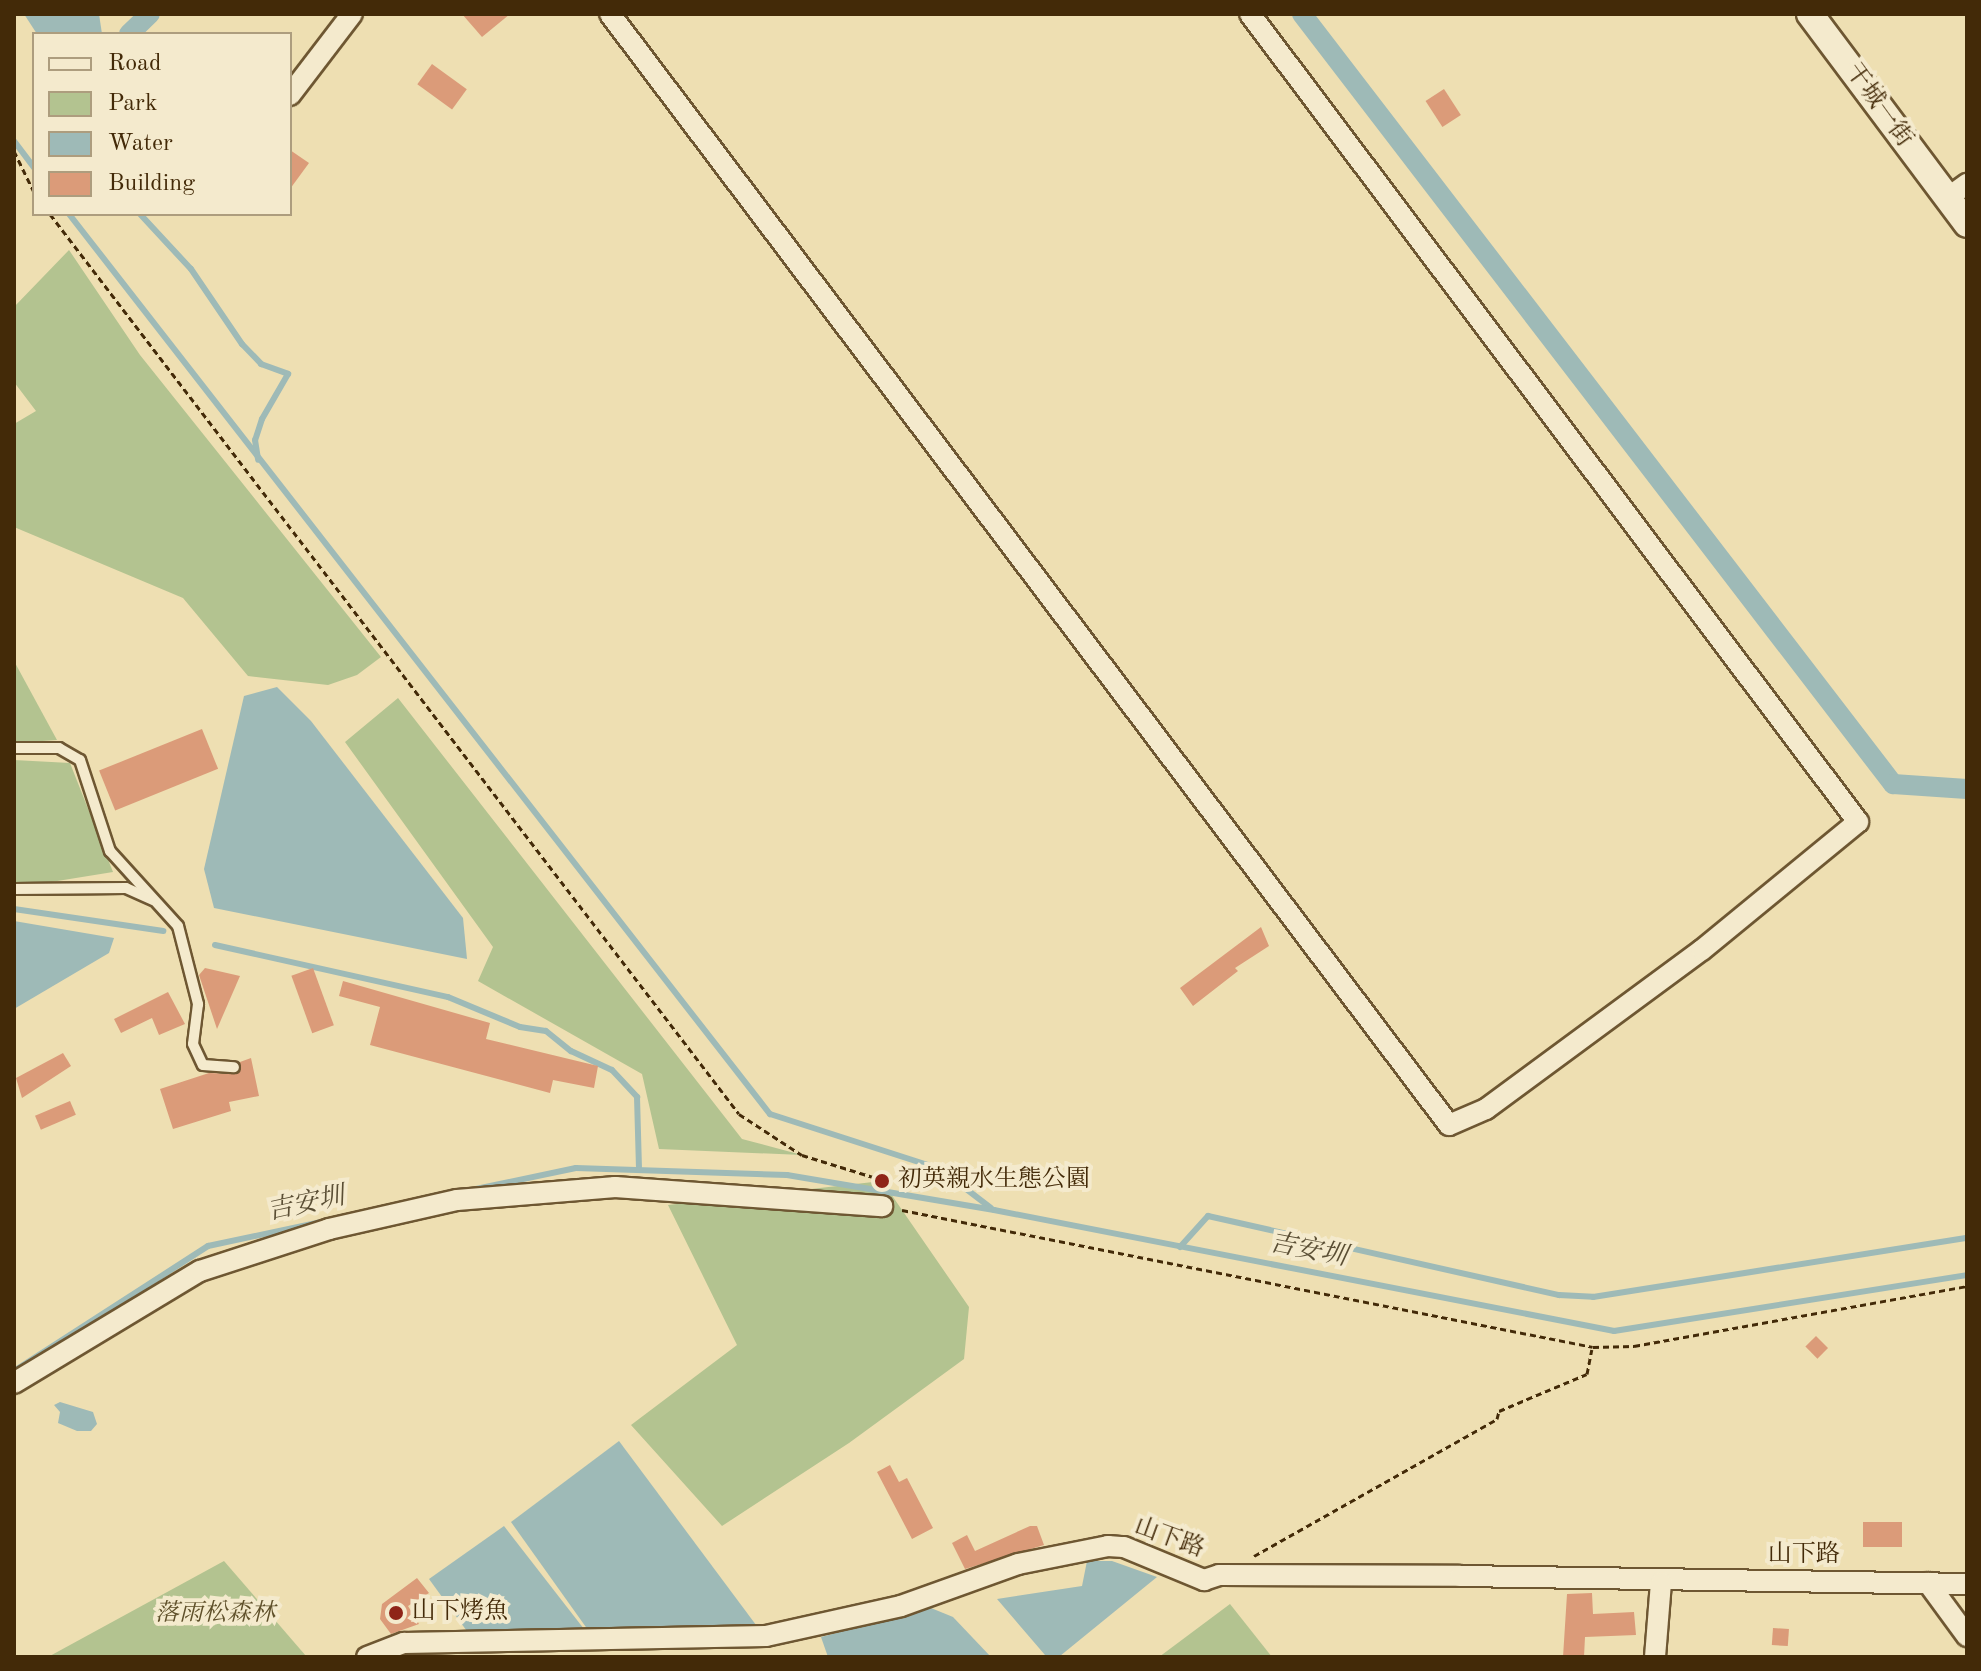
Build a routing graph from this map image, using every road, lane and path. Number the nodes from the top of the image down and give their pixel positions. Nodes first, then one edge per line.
1 (352, 14) edge
2 (610, 14) edge
3 (1250, 14) edge
4 (1810, 14) edge
5 (292, 92) edge
6 (14, 151) edge
7 (32, 188) edge
8 (1956, 191) edge
9 (52, 216) edge
10 (1967, 224) edge
11 (14, 748) edge
12 (14, 889) edge
13 (168, 912) junction
14 (234, 1067) dead end
15 (886, 1181) dead end
16 (882, 1206) joint
17 (1967, 1286) edge
18 (1593, 1347) junction
19 (14, 1383) edge
20 (1219, 1575) junction
21 (1661, 1582) junction
22 (1928, 1583) junction
23 (1967, 1584) edge
24 (1967, 1636) edge
25 (411, 1650) edge
26 (367, 1657) edge
27 (1655, 1657) edge

1 - 5 street
2 - 3 street
4 - 8 street, 干城一街
6 - 7 path
8 - 10 street, 干城一街
9 - 15 path
11 - 13 lane
12 - 13 lane
13 - 14 lane
16 - 18 path
16 - 19 street
17 - 18 path
18 - 20 path
20 - 21 street, 山下路
20 - 25 street, 山下路
21 - 22 street, 山下路
21 - 27 street
22 - 23 street, 山下路
22 - 24 street
25 - 26 street, 山下路

